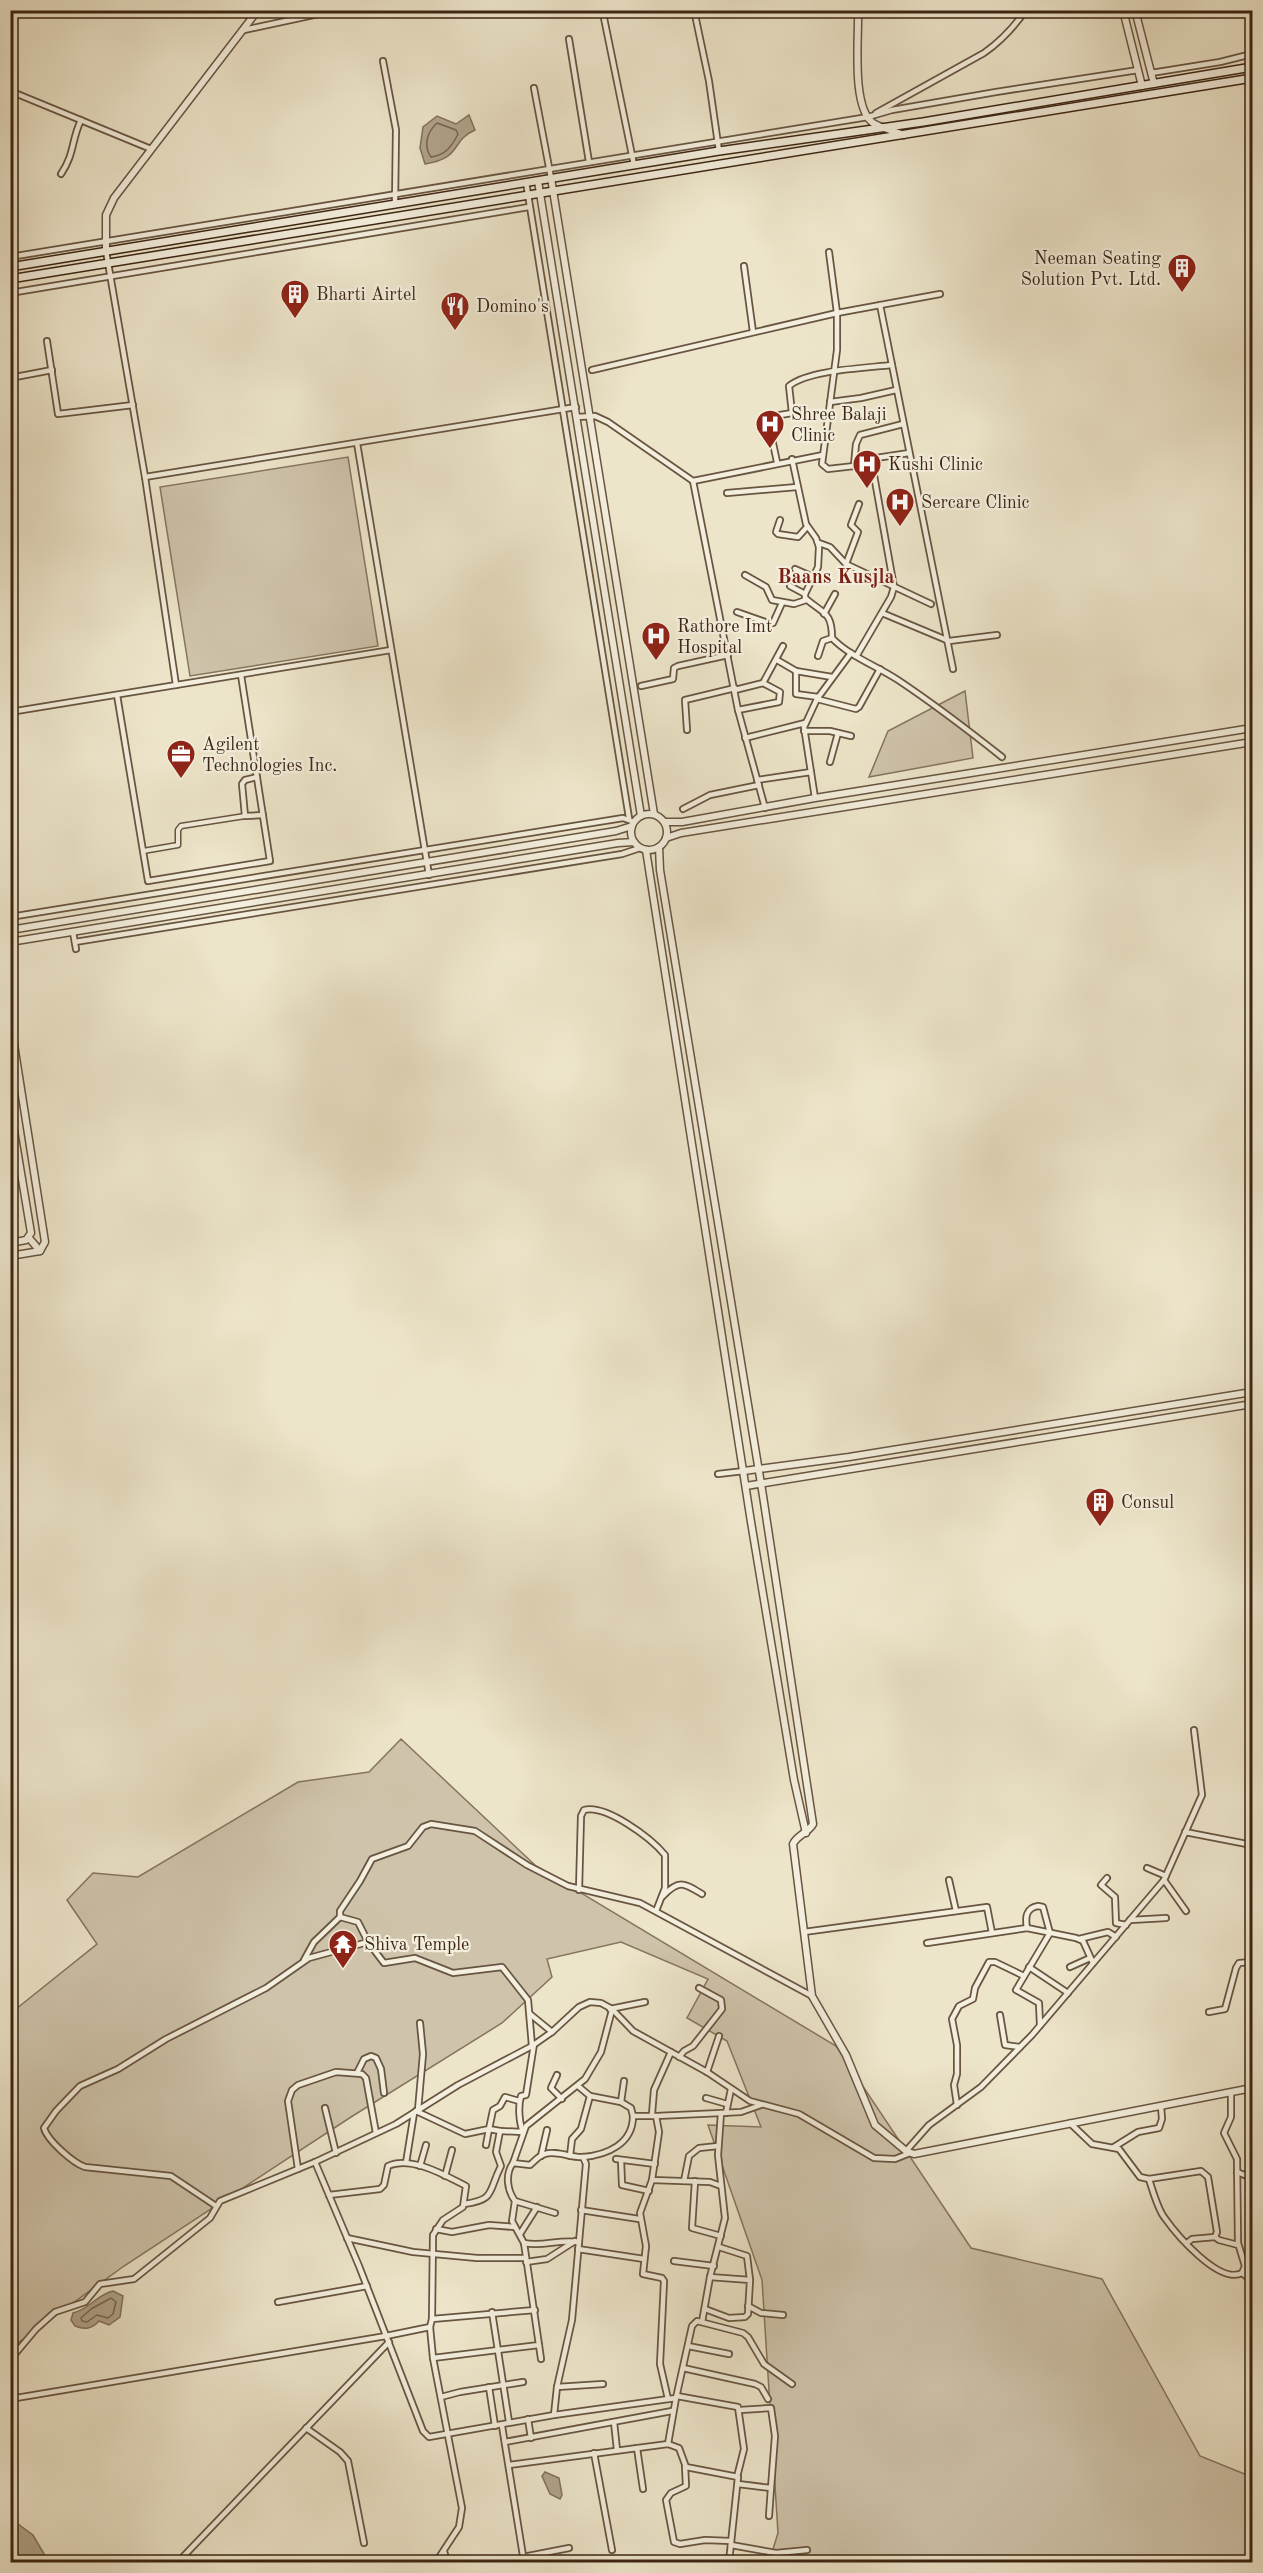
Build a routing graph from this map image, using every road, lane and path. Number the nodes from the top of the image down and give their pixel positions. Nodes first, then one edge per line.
1 (258, 10) edge
2 (337, 10) edge
3 (694, 10) edge
4 (858, 10) edge
5 (1026, 10) edge
6 (1123, 10) edge
7 (1136, 10) edge
8 (604, 18) dead end
9 (244, 30) junction
10 (569, 39) dead end
11 (1252, 54) edge
12 (383, 61) dead end
13 (1252, 67) edge
14 (1138, 70) junction
15 (1152, 73) junction
16 (1252, 78) edge
17 (1154, 84) junction
18 (1142, 86) junction
19 (534, 88) dead end
20 (10, 91) edge
21 (868, 117) junction
22 (81, 120) junction
23 (923, 122) junction
24 (886, 127) junction
25 (925, 131) junction
26 (904, 135) junction
27 (717, 142) junction
28 (151, 149) junction
29 (719, 151) junction
30 (632, 156) junction
31 (589, 162) junction
32 (634, 165) junction
33 (549, 168) junction
34 (60, 174) dead end
35 (551, 178) junction
36 (538, 181) junction
37 (526, 182) junction
38 (554, 191) junction
39 (395, 193) junction
40 (540, 193) junction
41 (527, 195) junction
42 (395, 204) junction
43 (529, 207) junction
44 (105, 241) junction
45 (106, 251) junction
46 (829, 252) dead end
47 (10, 257) edge
48 (109, 263) junction
49 (744, 266) dead end
50 (10, 267) edge
51 (111, 278) junction
52 (10, 279) edge
53 (10, 293) edge
54 (940, 294) dead end
55 (880, 305) junction
56 (837, 313) junction
57 (753, 332) junction
58 (47, 341) dead end
59 (892, 364) junction
60 (592, 369) dead end
61 (52, 370) junction
62 (834, 371) junction
63 (10, 378) edge
64 (896, 390) junction
65 (830, 402) junction
66 (133, 405) junction
67 (576, 407) junction
68 (563, 409) junction
69 (780, 415) dead end
70 (588, 416) junction
71 (577, 417) junction
72 (768, 420) dead end
73 (903, 424) junction
74 (357, 443) junction
75 (909, 453) junction
76 (823, 454) junction
77 (792, 459) junction
78 (777, 462) junction
79 (872, 463) junction
80 (854, 465) junction
81 (145, 477) junction
82 (693, 481) junction
83 (797, 487) junction
84 (727, 493) dead end
85 (859, 504) dead end
86 (780, 520) dead end
87 (807, 527) junction
88 (819, 543) junction
89 (846, 564) junction
90 (795, 569) dead end
91 (745, 575) dead end
92 (813, 577) junction
93 (790, 586) dead end
94 (894, 587) junction
95 (805, 594) junction
96 (835, 594) dead end
97 (806, 600) junction
98 (782, 603) junction
99 (931, 604) dead end
100 (737, 612) dead end
101 (882, 613) junction
102 (824, 614) junction
103 (997, 635) dead end
104 (832, 638) junction
105 (949, 641) junction
106 (783, 646) dead end
107 (391, 650) junction
108 (854, 654) junction
109 (728, 655) junction
110 (818, 656) dead end
111 (777, 660) junction
112 (880, 669) junction
113 (953, 669) dead end
114 (796, 671) junction
115 (242, 675) junction
116 (832, 677) junction
117 (763, 683) junction
118 (176, 685) junction
119 (641, 686) dead end
120 (735, 689) junction
121 (117, 695) junction
122 (818, 698) junction
123 (738, 710) junction
124 (10, 712) edge
125 (805, 723) junction
126 (1252, 728) edge
127 (687, 730) dead end
128 (804, 730) junction
129 (838, 733) junction
130 (851, 736) dead end
131 (745, 738) junction
132 (1252, 742) edge
133 (1002, 757) dead end
134 (830, 762) dead end
135 (811, 772) junction
136 (257, 777) junction
137 (758, 783) junction
138 (847, 793) junction
139 (815, 798) junction
140 (850, 806) junction
141 (765, 808) junction
142 (683, 809) dead end
143 (654, 814) junction
144 (263, 815) junction
145 (245, 816) junction
146 (641, 816) junction
147 (632, 822) junction
148 (665, 822) junction
149 (666, 838) junction
150 (634, 842) junction
151 (659, 847) junction
152 (643, 849) junction
153 (143, 851) junction
154 (425, 851) junction
155 (427, 863) junction
156 (429, 875) junction
157 (10, 917) edge
158 (131, 923) junction
159 (10, 930) edge
160 (73, 932) junction
161 (133, 933) junction
162 (10, 942) edge
163 (75, 942) junction
164 (76, 949) dead end
165 (10, 1020) edge
166 (10, 1107) edge
167 (29, 1238) junction
168 (10, 1243) edge
169 (40, 1251) junction
170 (10, 1256) edge
171 (1252, 1392) edge
172 (1252, 1404) edge
173 (849, 1457) junction
174 (759, 1469) junction
175 (850, 1469) junction
176 (744, 1471) junction
177 (718, 1474) dead end
178 (761, 1484) junction
179 (746, 1486) junction
180 (1194, 1730) dead end
181 (1185, 1832) junction
182 (806, 1833) junction
183 (1252, 1845) edge
184 (1147, 1868) dead end
185 (1107, 1878) dead end
186 (1165, 1878) junction
187 (949, 1880) dead end
188 (579, 1890) junction
189 (702, 1894) dead end
190 (661, 1898) junction
191 (656, 1911) junction
192 (956, 1911) junction
193 (1186, 1911) dead end
194 (340, 1917) junction
195 (1166, 1918) dead end
196 (1128, 1922) junction
197 (1027, 1928) junction
198 (804, 1932) junction
199 (992, 1933) junction
200 (1050, 1933) junction
201 (1116, 1937) junction
202 (1078, 1939) junction
203 (368, 1942) junction
204 (927, 1943) dead end
205 (304, 1960) junction
206 (1092, 1960) junction
207 (1252, 1962) edge
208 (1029, 1967) junction
209 (1070, 1967) dead end
210 (1024, 1976) junction
211 (699, 1988) dead end
212 (1068, 1992) junction
213 (812, 1996) junction
214 (645, 2002) dead end
215 (611, 2009) junction
216 (1209, 2012) dead end
217 (530, 2014) junction
218 (1000, 2015) dead end
219 (420, 2023) dead end
220 (1040, 2025) junction
221 (552, 2032) junction
222 (719, 2036) dead end
223 (533, 2045) junction
224 (1020, 2047) junction
225 (671, 2052) junction
226 (679, 2057) junction
227 (707, 2072) junction
228 (357, 2073) junction
229 (557, 2075) dead end
230 (624, 2080) dead end
231 (578, 2086) junction
232 (1252, 2088) edge
233 (731, 2089) junction
234 (384, 2093) dead end
235 (1231, 2093) junction
236 (590, 2096) junction
237 (706, 2098) dead end
238 (562, 2099) junction
239 (519, 2101) junction
240 (621, 2102) junction
241 (728, 2104) junction
242 (761, 2105) junction
243 (957, 2105) junction
244 (1161, 2106) junction
245 (326, 2108) dead end
246 (416, 2111) junction
247 (723, 2113) junction
248 (654, 2115) junction
249 (633, 2116) junction
250 (1070, 2123) junction
251 (489, 2129) junction
252 (547, 2130) dead end
253 (500, 2131) junction
254 (523, 2132) junction
255 (376, 2133) junction
256 (426, 2145) dead end
257 (486, 2145) dead end
258 (718, 2146) junction
259 (1114, 2147) junction
260 (452, 2150) dead end
261 (336, 2152) junction
262 (908, 2152) junction
263 (541, 2156) junction
264 (570, 2156) junction
265 (583, 2157) junction
266 (315, 2162) junction
267 (406, 2163) junction
268 (655, 2163) junction
269 (512, 2165) junction
270 (420, 2166) junction
271 (501, 2166) junction
272 (298, 2169) junction
273 (1238, 2172) junction
274 (497, 2174) junction
275 (445, 2176) junction
276 (508, 2176) junction
277 (1252, 2178) edge
278 (1149, 2179) junction
279 (652, 2180) junction
280 (684, 2181) junction
281 (695, 2181) junction
282 (721, 2186) junction
283 (649, 2191) junction
284 (329, 2195) junction
285 (515, 2200) junction
286 (464, 2204) junction
287 (216, 2206) junction
288 (537, 2207) junction
289 (581, 2210) junction
290 (555, 2213) dead end
291 (639, 2219) junction
292 (515, 2227) junction
293 (436, 2229) junction
294 (520, 2234) junction
295 (721, 2236) junction
296 (1215, 2237) junction
297 (347, 2238) junction
298 (577, 2242) junction
299 (524, 2243) junction
300 (1187, 2243) junction
301 (1239, 2245) junction
302 (719, 2247) junction
303 (578, 2249) junction
304 (432, 2253) junction
305 (644, 2259) junction
306 (526, 2260) junction
307 (674, 2261) dead end
308 (714, 2266) junction
309 (1242, 2273) junction
310 (710, 2277) junction
311 (750, 2280) junction
312 (1252, 2281) edge
313 (367, 2286) junction
314 (278, 2302) dead end
315 (748, 2306) junction
316 (705, 2309) junction
317 (536, 2310) junction
318 (492, 2312) junction
319 (783, 2315) dead end
320 (432, 2319) junction
321 (702, 2322) junction
322 (430, 2327) junction
323 (386, 2336) junction
324 (389, 2342) junction
325 (539, 2346) junction
326 (688, 2346) junction
327 (497, 2351) junction
328 (729, 2354) dead end
329 (433, 2358) junction
330 (541, 2359) dead end
331 (10, 2360) edge
332 (683, 2368) junction
333 (523, 2382) dead end
334 (502, 2384) junction
335 (603, 2384) dead end
336 (792, 2384) dead end
337 (489, 2386) junction
338 (557, 2387) junction
339 (441, 2397) junction
340 (676, 2397) junction
341 (10, 2398) edge
342 (668, 2399) junction
343 (768, 2399) dead end
344 (740, 2410) junction
345 (672, 2411) junction
346 (554, 2415) junction
347 (528, 2419) junction
348 (509, 2422) junction
349 (614, 2422) junction
350 (495, 2426) junction
351 (502, 2426) junction
352 (306, 2428) junction
353 (448, 2435) junction
354 (531, 2438) junction
355 (506, 2442) junction
356 (668, 2444) junction
357 (637, 2448) junction
358 (616, 2450) junction
359 (594, 2453) junction
360 (509, 2465) junction
361 (685, 2466) junction
362 (737, 2477) junction
363 (738, 2484) junction
364 (771, 2488) junction
365 (643, 2489) dead end
366 (769, 2516) dead end
367 (364, 2543) dead end
368 (731, 2543) junction
369 (569, 2548) dead end
370 (612, 2550) dead end
371 (807, 2550) dead end
372 (444, 2551) junction
373 (524, 2560) edge
374 (729, 2560) edge
375 (178, 2562) edge
376 (436, 2562) edge
377 (447, 2562) edge
378 (735, 2562) edge

1 - 9 street
2 - 9 street
3 - 27 street
4 - 21 street
5 - 21 street
6 - 14 street
7 - 15 street
8 - 30 street
9 - 28 street
10 - 31 street
11 - 15 street
12 - 39 street
13 - 17 main road
14 - 18 street
14 - 21 street
15 - 17 street
16 - 25 main road
17 - 18 main road
18 - 23 main road
19 - 33 street
20 - 22 street
21 - 24 street
21 - 27 street
22 - 28 street
22 - 34 street
23 - 24 main road
23 - 25 main road
24 - 26 street
24 - 29 main road
25 - 26 main road
26 - 38 main road
27 - 29 street
27 - 30 street
28 - 44 street
29 - 32 main road
30 - 31 street
30 - 32 street
31 - 33 street
32 - 35 main road
33 - 35 street
33 - 39 street
35 - 36 main road
35 - 38 street
36 - 37 main road
36 - 40 street
37 - 41 street
37 - 42 main road
38 - 40 main road
38 - 70 street
39 - 42 street
39 - 44 street
40 - 41 main road
40 - 67 street
41 - 43 street
41 - 48 main road
42 - 45 main road
43 - 51 street
43 - 68 street
44 - 45 street
44 - 47 street
45 - 48 street
45 - 50 main road
46 - 56 street
48 - 51 street
48 - 52 main road
49 - 57 street
51 - 53 street
51 - 66 street
54 - 55 street
55 - 56 street
55 - 59 street
56 - 57 street
56 - 62 street
57 - 60 street
58 - 61 street
59 - 62 street
59 - 64 street
61 - 63 street
61 - 66 street
62 - 65 street
62 - 69 street
64 - 65 street
64 - 73 street
65 - 76 street
66 - 81 street
67 - 68 street
67 - 71 street
68 - 74 street
68 - 147 street
70 - 71 street
70 - 82 street
70 - 143 street
71 - 146 street
72 - 78 street
73 - 75 street
73 - 80 street
74 - 81 street
74 - 107 street
75 - 79 street
75 - 105 street
76 - 77 street
76 - 80 street
77 - 78 street
77 - 83 street
78 - 82 street
79 - 80 street
79 - 94 street
81 - 118 street
82 - 109 street
83 - 84 street
83 - 87 street
85 - 89 street
86 - 87 street
87 - 88 street
88 - 89 street
88 - 92 street
89 - 94 street
90 - 92 street
91 - 98 street
92 - 95 street
93 - 95 street
94 - 99 street
94 - 101 street
95 - 97 street
96 - 102 street
97 - 98 street
97 - 102 street
98 - 100 street
101 - 105 street
101 - 108 street
102 - 104 street
103 - 105 street
104 - 108 street
104 - 110 street
105 - 113 street
106 - 111 street
107 - 115 street
107 - 154 street
108 - 112 street
108 - 116 street
109 - 119 street
109 - 120 street
111 - 114 street
111 - 117 street
112 - 122 street
112 - 133 street
114 - 116 street
114 - 122 street
115 - 118 street
115 - 136 street
116 - 122 street
117 - 120 street
117 - 123 street
118 - 121 street
120 - 123 street
120 - 127 street
121 - 124 street
121 - 153 street
122 - 125 street
123 - 131 street
125 - 128 street
125 - 131 street
126 - 138 street
128 - 129 street
128 - 135 street
129 - 130 street
129 - 134 street
131 - 137 street
132 - 140 street
135 - 137 street
135 - 139 street
136 - 144 street
136 - 145 street
137 - 141 street
137 - 142 street
138 - 139 street
138 - 140 street
139 - 141 street
140 - 149 street
141 - 148 street
143 - 146 street
143 - 148 street
144 - 145 street
144 - 153 street
145 - 153 street
146 - 147 street
147 - 150 street
147 - 154 street
147 - 155 street
148 - 149 street
149 - 151 street
150 - 152 street
150 - 156 street
151 - 152 street
151 - 174 street
152 - 161 street
152 - 176 street
154 - 155 street
154 - 157 street
155 - 156 street
155 - 159 street
156 - 158 street
158 - 160 street
158 - 161 street
160 - 162 street
160 - 163 street
161 - 163 street
163 - 164 street
165 - 169 street
166 - 167 street
167 - 168 street
167 - 169 street
169 - 170 street
171 - 173 street
172 - 175 street
173 - 174 street
173 - 175 street
174 - 176 street
174 - 178 street
175 - 178 street
176 - 177 street
176 - 179 street
178 - 179 street
178 - 182 street
179 - 182 street
180 - 181 street
181 - 183 street
181 - 186 street
182 - 198 street
184 - 186 street
185 - 196 street
186 - 193 street
186 - 196 street
187 - 192 street
188 - 190 street
188 - 191 street
188 - 194 street
189 - 190 street
190 - 191 street
191 - 213 street
192 - 198 street
192 - 199 street
194 - 203 street
194 - 205 street
195 - 196 street
196 - 201 street
197 - 199 street
197 - 200 street
197 - 200 street
198 - 213 street
199 - 204 street
200 - 202 street
200 - 208 street
201 - 202 street
201 - 206 street
202 - 206 street
203 - 205 street
203 - 217 street
205 - 287 street
206 - 209 street
206 - 212 street
207 - 216 street
208 - 210 street
208 - 212 street
210 - 220 street
210 - 243 street
211 - 226 street
212 - 220 street
213 - 262 street
214 - 215 street
215 - 221 street
215 - 225 street
215 - 231 street
217 - 221 street
217 - 223 street
218 - 224 street
219 - 246 street
220 - 224 street
221 - 223 street
222 - 227 street
223 - 239 street
223 - 246 street
224 - 243 street
225 - 226 street
225 - 248 street
226 - 227 street
227 - 233 street
228 - 234 street
228 - 255 street
228 - 272 street
229 - 238 street
230 - 240 street
231 - 236 street
231 - 238 street
232 - 235 street
233 - 241 street
233 - 242 street
235 - 244 street
235 - 273 street
236 - 240 street
236 - 264 street
237 - 241 street
238 - 254 street
239 - 251 street
239 - 254 street
240 - 249 street
241 - 247 street
242 - 247 street
242 - 262 street
243 - 262 street
244 - 250 street
244 - 259 street
245 - 261 street
246 - 251 street
246 - 255 street
246 - 267 street
247 - 248 street
247 - 258 street
248 - 249 street
248 - 268 street
249 - 265 street
250 - 259 street
250 - 262 street
251 - 253 street
251 - 257 street
252 - 263 street
253 - 254 street
253 - 271 street
254 - 269 street
255 - 261 street
256 - 270 street
258 - 280 street
258 - 282 street
259 - 278 street
260 - 275 street
261 - 266 street
263 - 264 street
263 - 269 street
264 - 265 street
265 - 289 street
266 - 272 street
266 - 284 street
267 - 270 street
267 - 284 street
268 - 279 street
268 - 283 street
269 - 271 street
269 - 276 street
270 - 275 street
271 - 274 street
272 - 287 street
273 - 277 street
273 - 301 street
274 - 276 street
274 - 286 street
275 - 286 street
276 - 285 street
278 - 296 street
278 - 300 street
279 - 280 street
279 - 283 street
280 - 281 street
281 - 282 street
281 - 295 street
282 - 295 street
283 - 291 street
284 - 297 street
285 - 288 street
285 - 292 street
286 - 293 street
287 - 331 street
288 - 290 street
288 - 294 street
289 - 291 street
289 - 298 street
291 - 305 street
292 - 293 street
292 - 294 street
293 - 304 street
294 - 299 street
295 - 302 street
296 - 300 street
296 - 301 street
297 - 304 street
297 - 313 street
298 - 299 street
298 - 303 street
298 - 306 street
299 - 306 street
300 - 309 street
301 - 309 street
302 - 308 street
302 - 311 street
303 - 305 street
303 - 338 street
304 - 306 street
304 - 320 street
305 - 342 street
306 - 317 street
307 - 308 street
308 - 310 street
309 - 312 street
310 - 311 street
310 - 316 street
311 - 315 street
313 - 314 street
313 - 323 street
315 - 316 street
315 - 319 street
316 - 321 street
317 - 318 street
317 - 325 street
318 - 320 street
318 - 327 street
320 - 322 street
321 - 326 street
321 - 336 street
322 - 323 street
322 - 329 street
323 - 324 street
323 - 341 street
324 - 352 street
324 - 353 street
325 - 327 street
325 - 330 street
326 - 328 street
326 - 332 street
327 - 329 street
327 - 334 street
329 - 339 street
332 - 340 street
332 - 343 street
333 - 334 street
334 - 337 street
334 - 348 street
335 - 338 street
337 - 339 street
337 - 350 street
338 - 346 street
339 - 353 street
340 - 342 street
340 - 344 street
340 - 345 street
342 - 346 street
344 - 362 street
344 - 364 street
345 - 349 street
345 - 356 street
346 - 347 street
347 - 348 street
347 - 354 street
348 - 351 street
349 - 354 street
349 - 358 street
350 - 351 street
350 - 353 street
351 - 355 street
352 - 367 street
352 - 375 street
353 - 372 street
354 - 355 street
355 - 360 street
356 - 357 street
356 - 361 street
357 - 358 street
357 - 365 street
358 - 359 street
359 - 360 street
359 - 370 street
360 - 373 street
361 - 362 street
361 - 368 street
362 - 363 street
363 - 364 street
363 - 368 street
364 - 366 street
368 - 371 street
368 - 374 street
369 - 373 street
372 - 376 street
372 - 377 street
374 - 378 street

